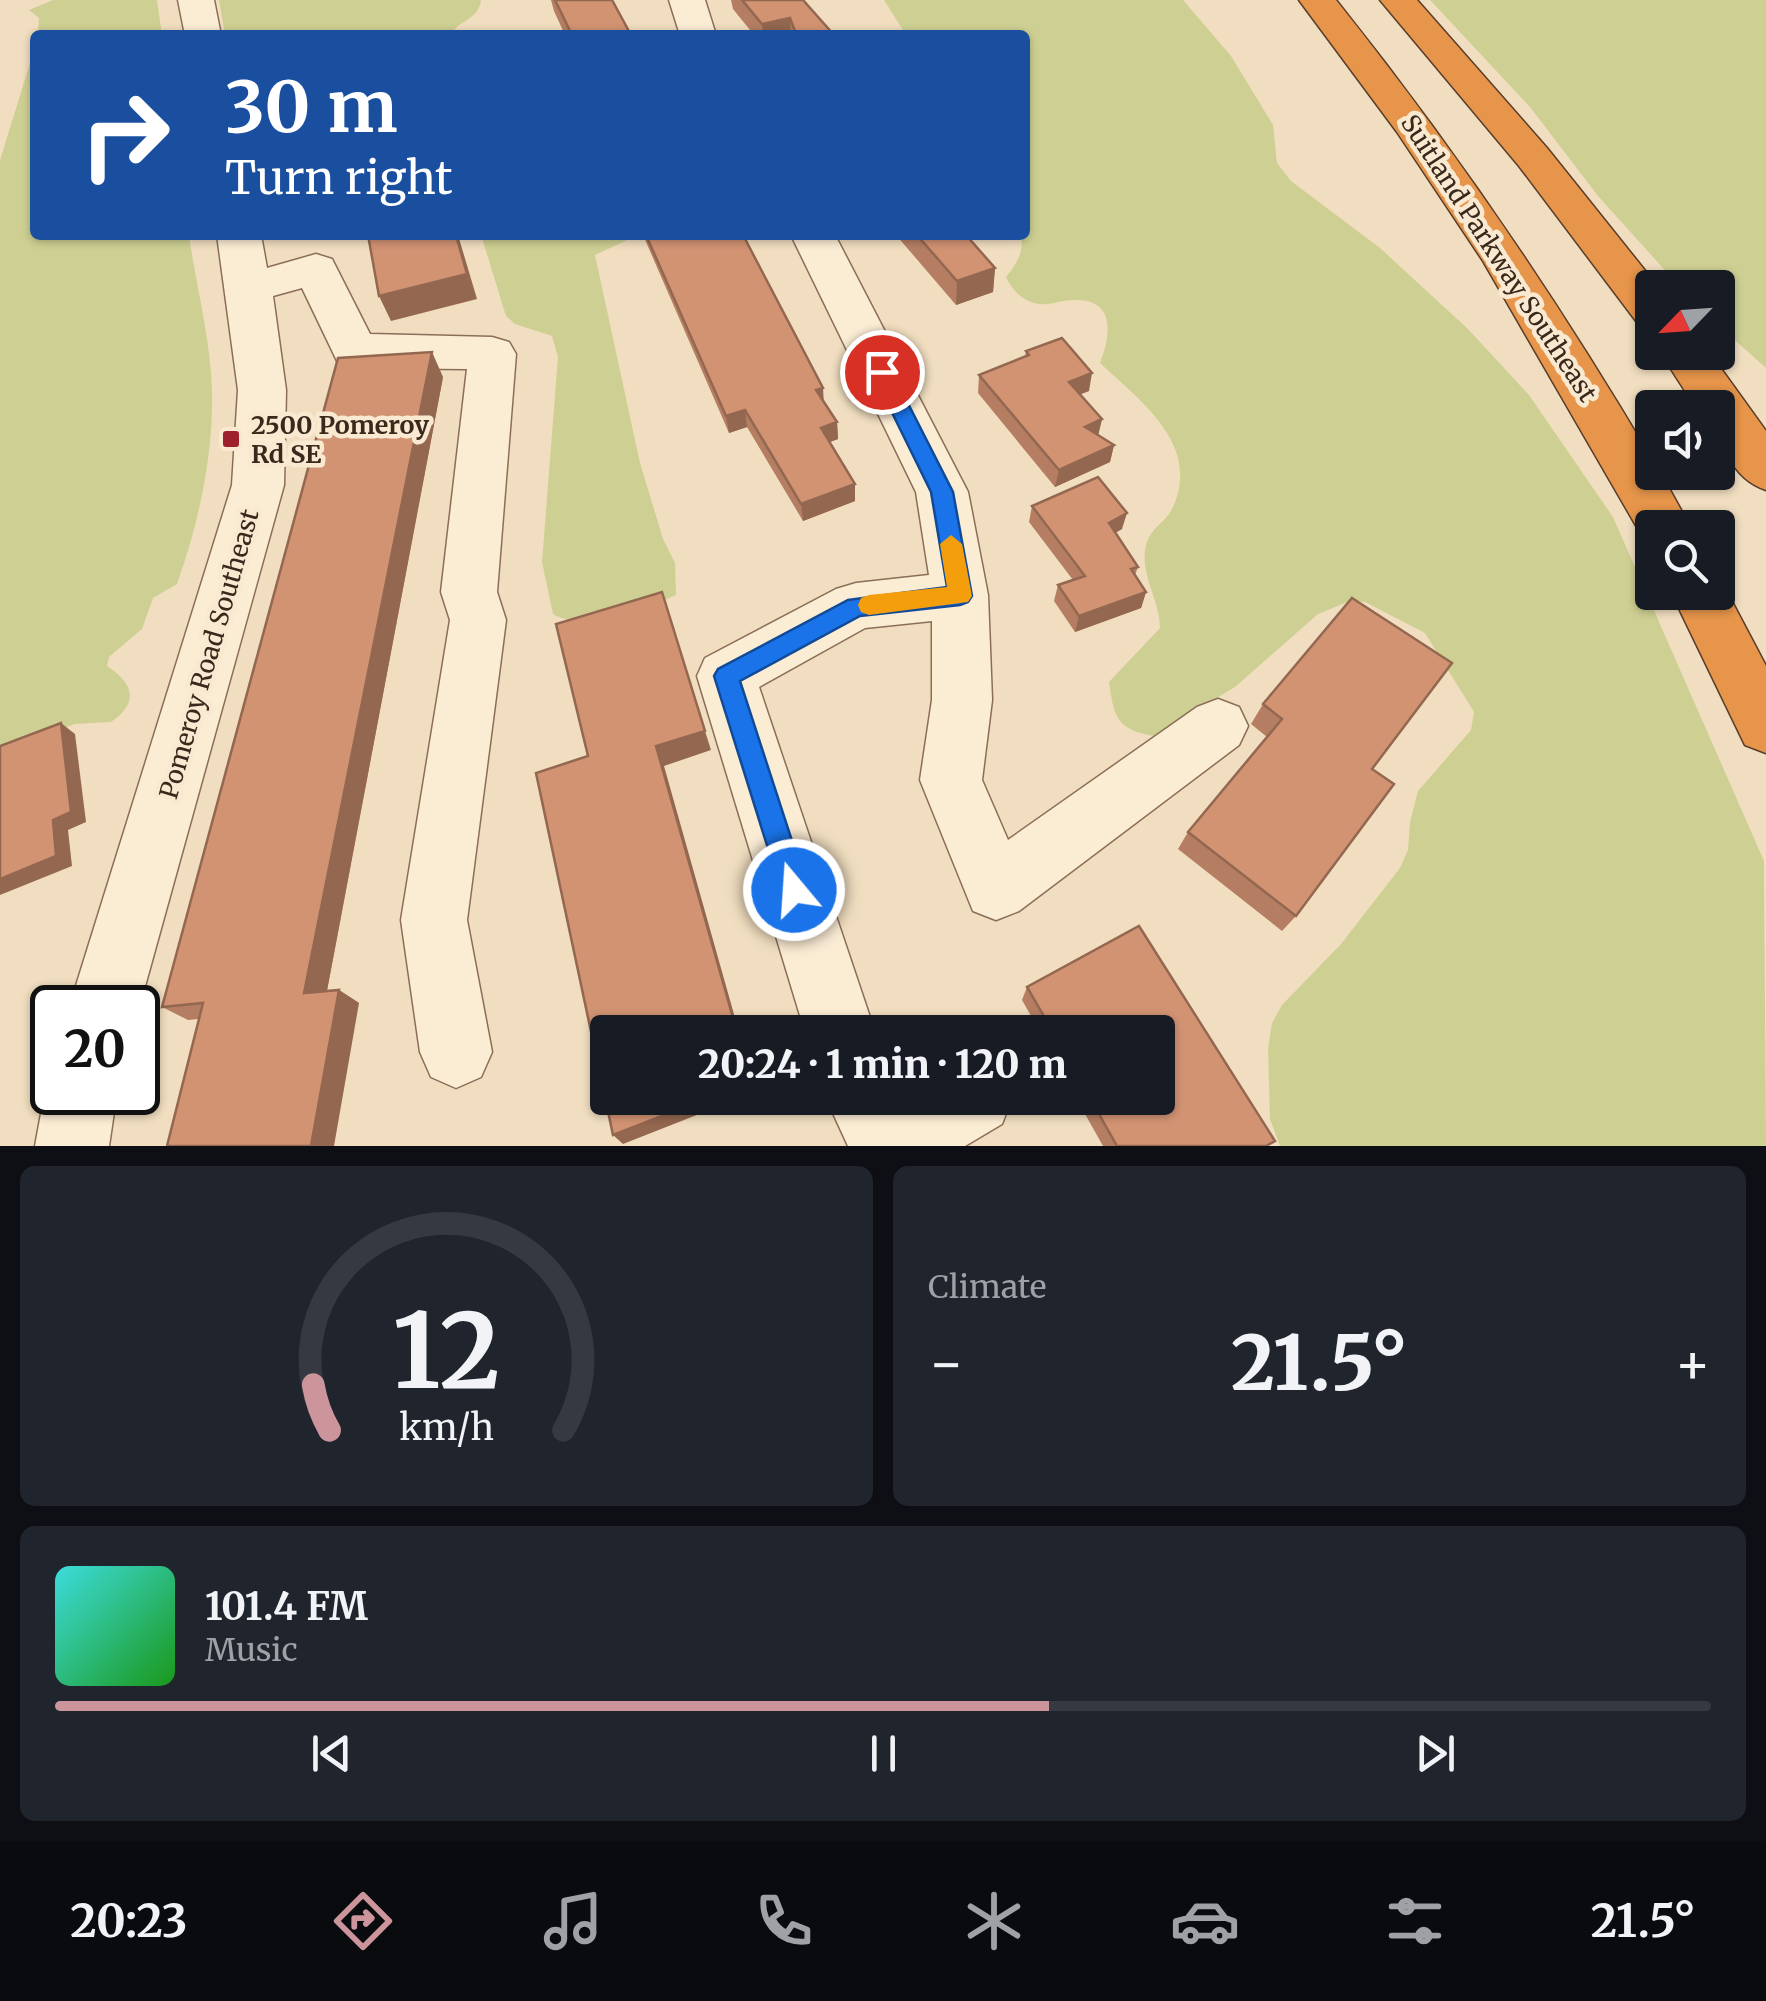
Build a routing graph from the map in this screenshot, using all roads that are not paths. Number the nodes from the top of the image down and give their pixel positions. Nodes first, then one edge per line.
1 (196, 0) edge
2 (687, 0) edge
3 (1317, 0) edge
4 (1398, 0) edge
5 (202, 30) edge
6 (696, 30) edge
7 (816, 240) edge
8 (244, 261) edge
9 (1635, 288) edge
10 (1696, 370) edge
11 (1766, 470) edge
12 (1655, 510) edge
13 (960, 596) junction
14 (1708, 610) edge
15 (1218, 726) dead end
16 (1766, 726) edge
17 (111, 985) edge
18 (835, 1015) edge
19 (456, 1052) dead end
20 (77, 1115) edge
21 (872, 1115) edge
22 (946, 1115) edge
23 (72, 1146) edge
24 (891, 1146) edge

1 - 5 street
2 - 6 street
3 - 12 highway, Suitland Parkway Southeast
4 - 9 highway
7 - 13 street
8 - 17 street, Pomeroy Road Southeast
8 - 19 street
10 - 11 highway
13 - 15 street
13 - 18 street
14 - 16 highway
20 - 23 street
21 - 24 street
22 - 24 street

